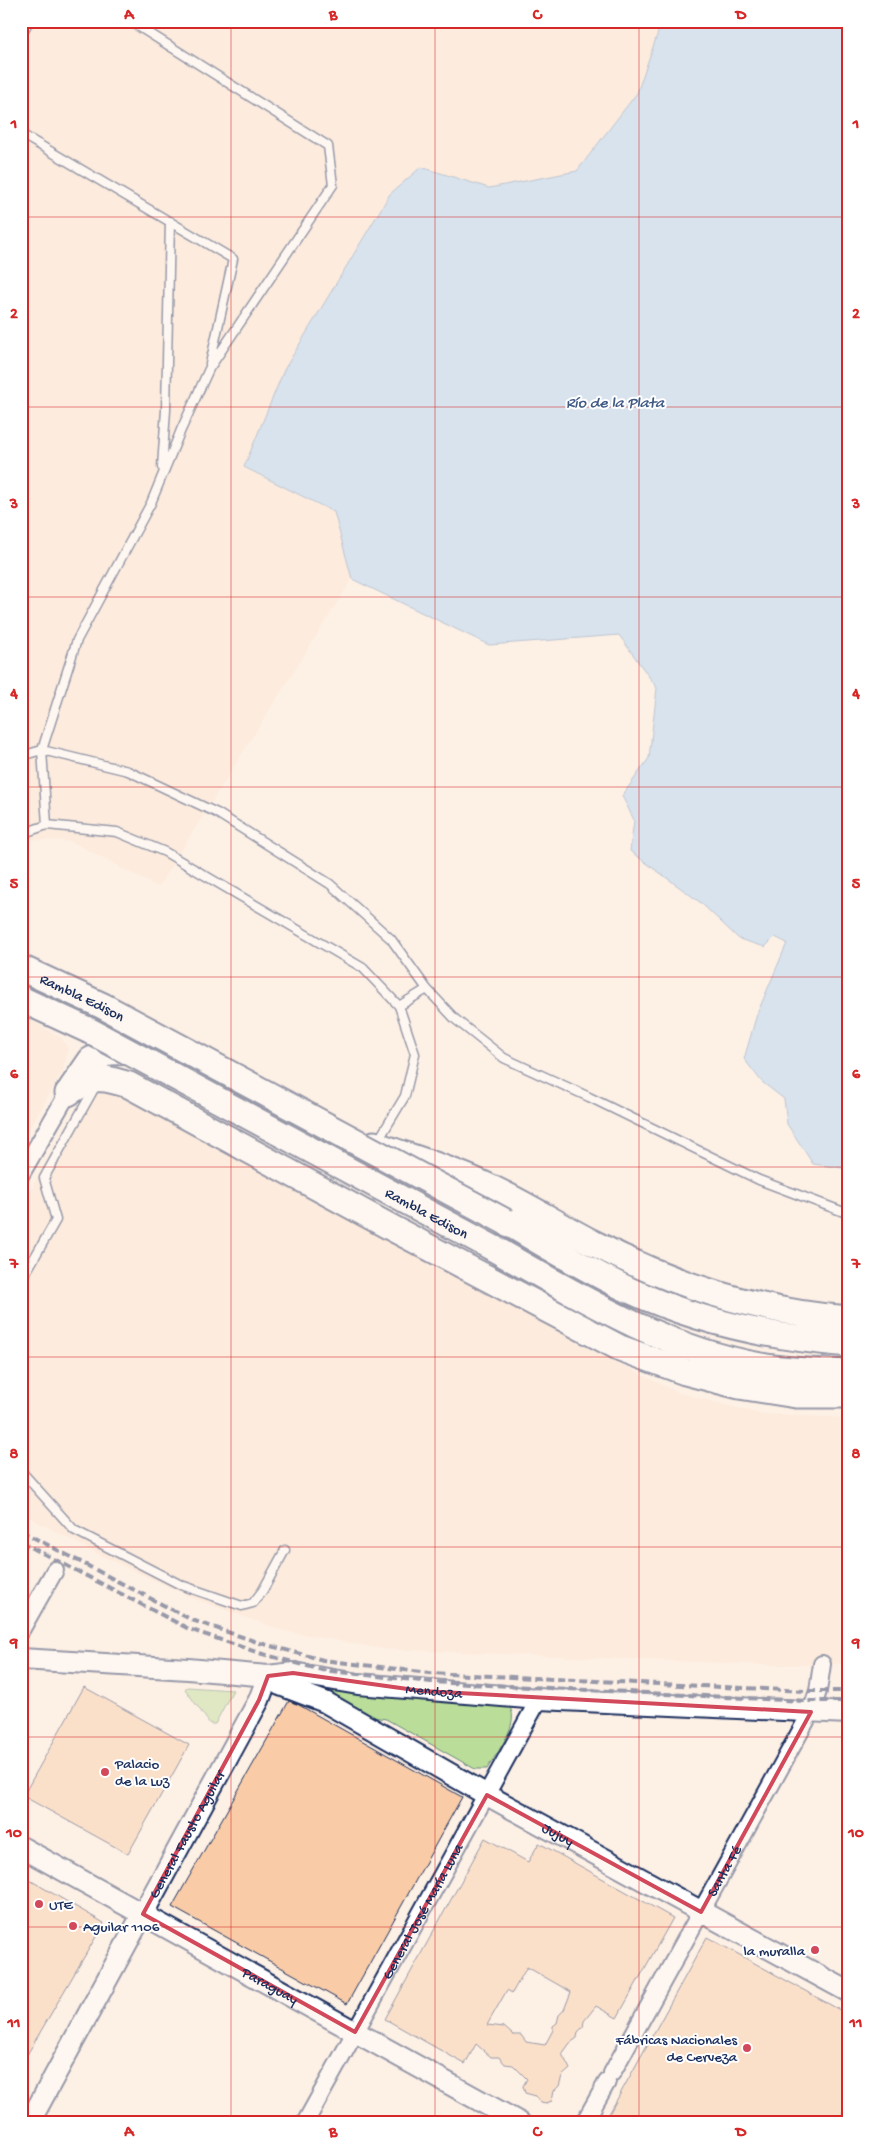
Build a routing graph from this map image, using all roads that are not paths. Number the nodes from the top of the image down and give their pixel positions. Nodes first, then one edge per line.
1 (29, 21) edge
2 (130, 21) edge
3 (21, 35) edge
4 (21, 134) edge
5 (170, 221) junction
6 (209, 369) junction
7 (151, 503) junction
8 (42, 750) junction
9 (21, 756) edge
10 (47, 825) junction
11 (21, 834) edge
12 (21, 968) edge
13 (427, 989) junction
14 (21, 999) edge
15 (399, 1006) junction
16 (99, 1078) junction
17 (68, 1093) junction
18 (376, 1145) junction
19 (21, 1174) edge
20 (849, 1214) edge
21 (21, 1281) edge
22 (849, 1319) edge
23 (849, 1344) edge
24 (849, 1374) edge
25 (849, 1394) edge
26 (21, 1471) edge
27 (285, 1550) dead end
28 (55, 1570) dead end
29 (21, 1630) edge
30 (21, 1660) edge
31 (822, 1664) dead end
32 (268, 1676) junction
33 (539, 1699) junction
34 (811, 1712) junction
35 (849, 1713) edge
36 (487, 1795) junction
37 (21, 1847) edge
38 (701, 1912) junction
39 (143, 1914) junction
40 (849, 1992) edge
41 (355, 2032) junction
42 (33, 2117) edge
43 (305, 2123) edge
44 (520, 2123) edge
45 (584, 2123) edge

1 - 3 lane
2 - 6 lane
4 - 5 lane
5 - 6 lane
5 - 7 lane
6 - 7 lane
7 - 8 lane
8 - 9 lane
8 - 10 lane
8 - 13 lane
10 - 11 lane
10 - 15 lane
12 - 23 main road, Rambla Edison, bridge
13 - 15 lane
13 - 20 lane
14 - 24 main road, Rambla Edison, bridge
15 - 18 lane
16 - 17 main road
16 - 21 lane
16 - 25 main road
17 - 18 main road
17 - 19 street
18 - 22 main road
26 - 27 lane
28 - 29 street
30 - 32 street, Mendoza
31 - 34 street, Santa Fé
32 - 33 street, Mendoza
32 - 36 street, Jujuy
32 - 39 street, General Fausto Aguilar
33 - 34 street, Mendoza
33 - 36 street, General José María Luna
34 - 35 street, Mendoza
34 - 38 street, Santa Fé
36 - 38 street, Jujuy
36 - 41 street, General José María Luna
37 - 39 street, Paraguay
38 - 40 street, Jujuy
38 - 45 street, Santa Fé
39 - 41 street, Paraguay
39 - 42 street, General Fausto Aguilar
41 - 43 street, General José María Luna
41 - 44 street, Paraguay

